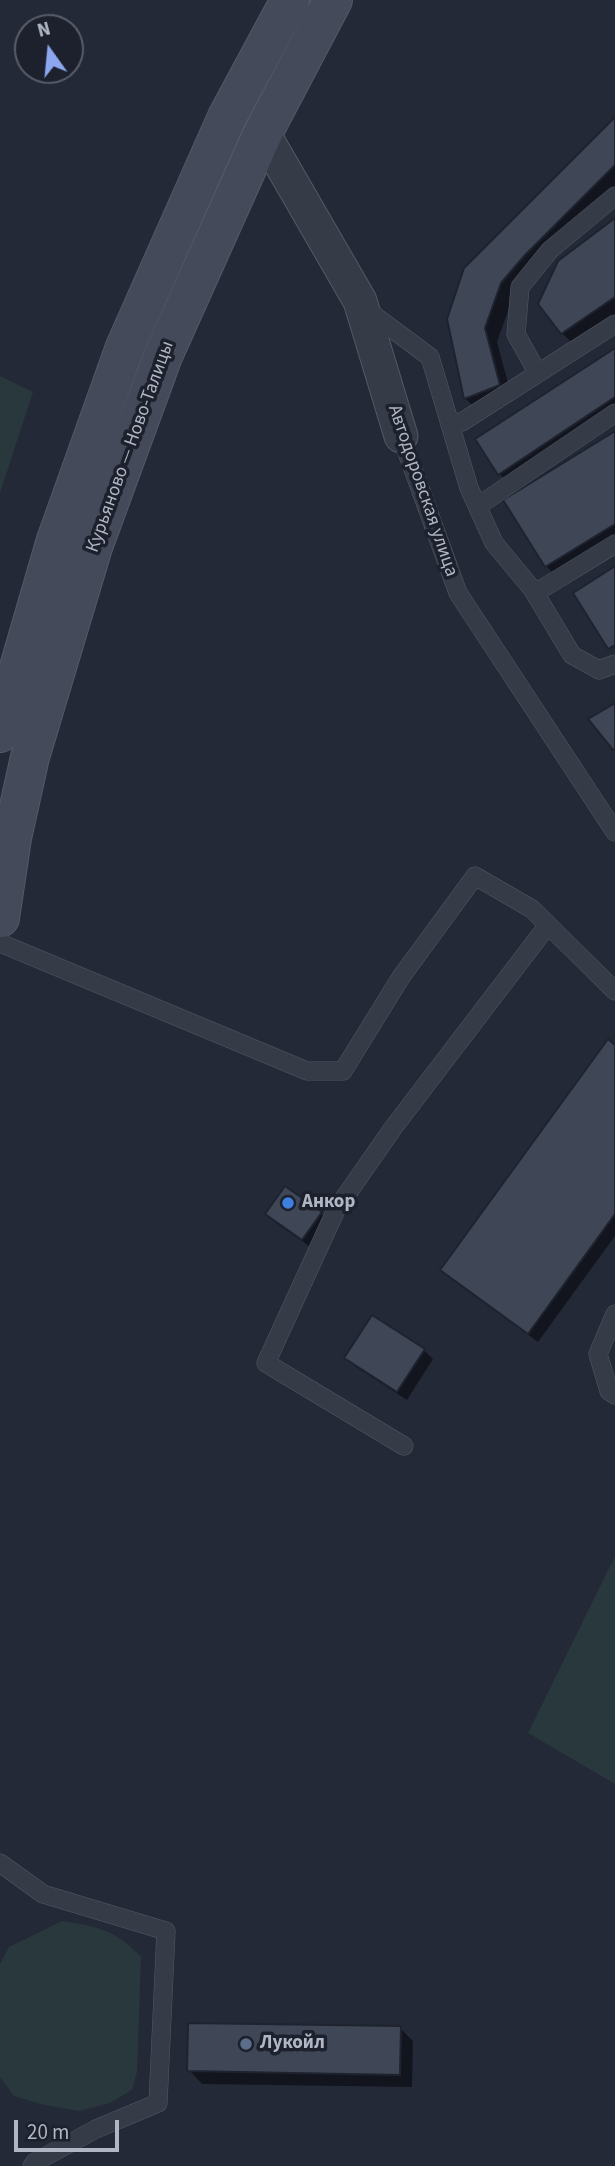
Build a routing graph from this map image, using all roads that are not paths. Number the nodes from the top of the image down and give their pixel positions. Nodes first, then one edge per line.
1 (290, 0) edge
2 (333, 0) edge
3 (263, 133) junction
4 (615, 195) edge
5 (362, 306) junction
6 (615, 324) edge
7 (537, 372) junction
8 (615, 414) edge
9 (450, 423) junction
10 (401, 436) joint
11 (478, 506) junction
12 (615, 544) edge
13 (535, 593) junction
14 (615, 664) edge
15 (0, 733) edge
16 (615, 832) edge
17 (0, 918) edge
18 (548, 925) junction
19 (0, 943) edge
20 (615, 991) edge
21 (615, 1314) edge
22 (615, 1395) edge
23 (404, 1446) dead end
24 (0, 1863) edge
25 (32, 2166) edge

1 - 15 main road, Курьяново — Ново-Талицы
2 - 3 main road, Курьяново — Ново-Талицы
3 - 5 street, Автодоровская улица
3 - 17 main road, Курьяново — Ново-Талицы
4 - 7 lane
5 - 9 lane
5 - 10 street, Автодоровская улица
6 - 7 lane
7 - 9 lane
8 - 11 lane
9 - 11 lane
10 - 16 lane, Автодоровская улица
11 - 13 lane
12 - 13 lane
13 - 14 lane
18 - 19 lane
18 - 20 lane
18 - 23 lane
21 - 22 lane
24 - 25 lane

